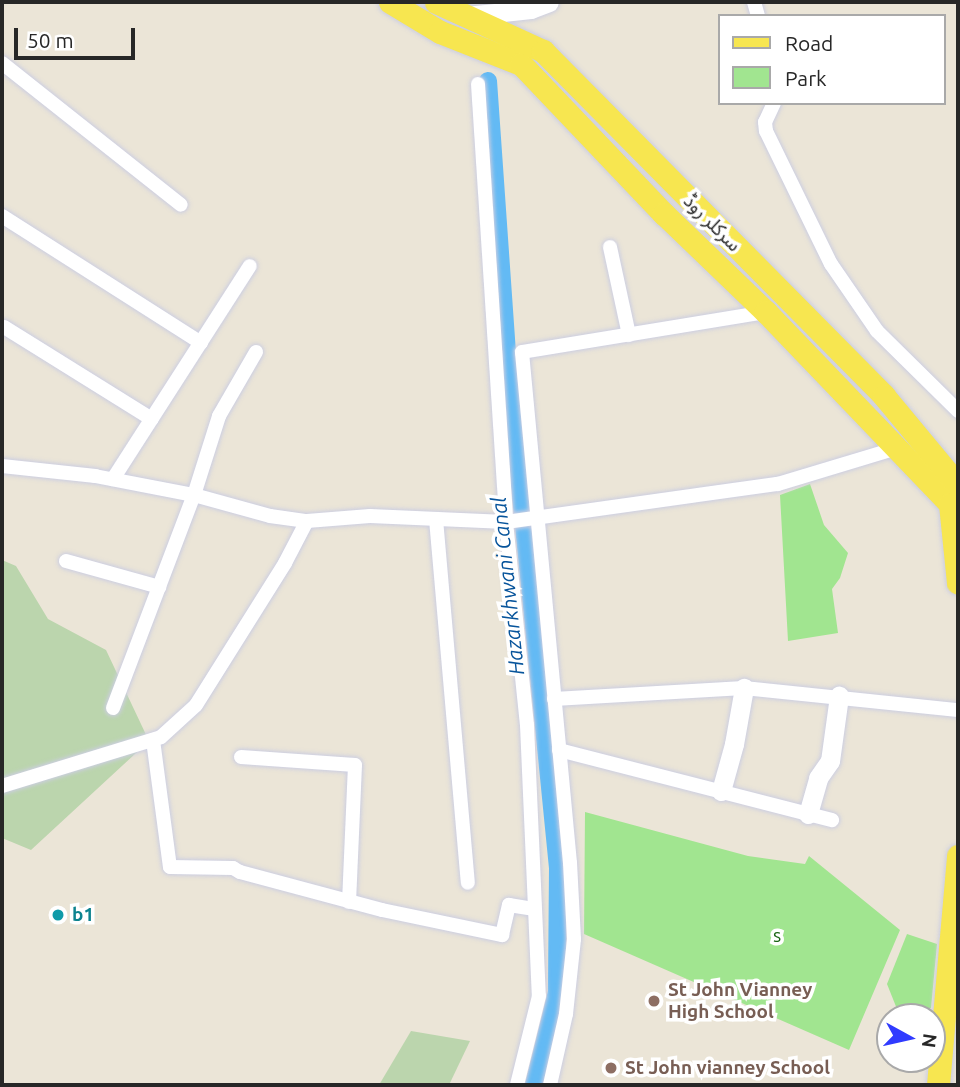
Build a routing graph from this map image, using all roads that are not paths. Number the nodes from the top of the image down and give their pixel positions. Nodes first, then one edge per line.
1 (390, 2) edge
2 (436, 2) edge
3 (549, 2) edge
4 (465, 16) junction
5 (460, 40) junction
6 (525, 55) junction
7 (2, 63) edge
8 (478, 84) dead end
9 (773, 105) edge
10 (181, 205) dead end
11 (2, 216) edge
12 (610, 247) dead end
13 (250, 265) dead end
14 (765, 312) junction
15 (4, 327) dead end
16 (629, 335) junction
17 (201, 343) junction
18 (256, 352) dead end
19 (958, 411) edge
20 (152, 419) junction
21 (898, 448) junction
22 (2, 466) edge
23 (113, 479) junction
24 (194, 495) junction
25 (956, 497) edge
26 (537, 518) junction
27 (436, 519) junction
28 (307, 520) junction
29 (506, 522) junction
30 (66, 561) dead end
31 (958, 583) edge
32 (159, 587) junction
33 (744, 688) junction
34 (839, 696) junction
35 (554, 699) junction
36 (113, 708) dead end
37 (958, 710) edge
38 (153, 740) junction
39 (559, 750) junction
40 (241, 757) dead end
41 (2, 786) edge
42 (721, 792) junction
43 (808, 814) junction
44 (832, 820) dead end
45 (958, 856) edge
46 (468, 883) dead end
47 (349, 902) junction
48 (535, 909) junction
49 (517, 1085) edge
50 (550, 1085) edge
51 (938, 1085) edge

1 - 5 main road
2 - 4 main road, سرکلر روڈ
3 - 4 street
4 - 5 main road
4 - 6 main road, سرکلر روڈ
5 - 6 main road
6 - 14 main road
6 - 25 main road, سرکلر روڈ
7 - 10 street
8 - 29 street
9 - 19 street
11 - 17 street
12 - 16 street
13 - 17 street
14 - 16 street
14 - 21 main road
15 - 20 street
16 - 26 street
17 - 20 street
18 - 24 street
20 - 23 street
21 - 25 main road
21 - 26 street
22 - 23 street
23 - 24 street
24 - 28 street
24 - 32 street
25 - 31 main road
26 - 29 street
26 - 35 street
27 - 28 street
27 - 29 street
27 - 46 street
28 - 38 street
29 - 48 street
30 - 32 street
32 - 36 street
33 - 34 street
33 - 35 street
33 - 42 street
34 - 37 street
34 - 43 street
35 - 39 street
38 - 41 street
38 - 47 street
39 - 42 street
39 - 50 street
40 - 47 street
42 - 43 street
43 - 44 street
45 - 51 main road
47 - 48 street
48 - 49 street

